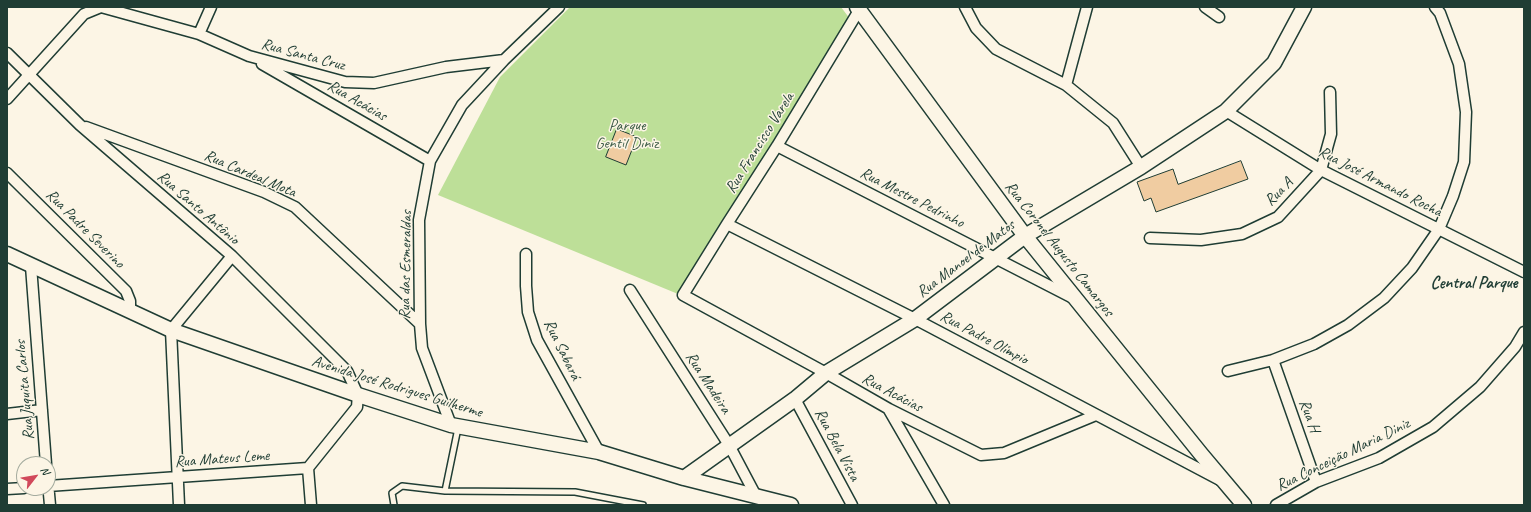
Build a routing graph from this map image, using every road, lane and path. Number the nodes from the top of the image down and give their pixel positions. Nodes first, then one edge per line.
1 (101, 7) edge
2 (211, 7) edge
3 (559, 7) edge
4 (965, 7) edge
5 (1086, 7) edge
6 (1205, 7) edge
7 (1304, 7) edge
8 (1435, 7) edge
9 (859, 8) edge
10 (1219, 17) dead end
11 (199, 34) junction
12 (7, 53) edge
13 (249, 56) junction
14 (504, 60) junction
15 (30, 75) junction
16 (1066, 86) junction
17 (1330, 92) dead end
18 (7, 99) edge
19 (1226, 111) junction
20 (80, 125) junction
21 (777, 146) junction
22 (430, 161) junction
23 (1141, 168) junction
24 (1321, 170) junction
25 (7, 174) edge
26 (727, 224) junction
27 (1439, 229) junction
28 (1025, 236) junction
29 (1150, 238) dead end
30 (7, 254) edge
31 (526, 254) dead end
32 (232, 256) junction
33 (996, 257) junction
34 (31, 266) junction
35 (1524, 272) edge
36 (630, 290) dead end
37 (683, 295) joint
38 (1076, 300) junction
39 (130, 311) junction
40 (915, 319) junction
41 (420, 324) junction
42 (171, 330) junction
43 (1524, 332) edge
44 (1273, 360) junction
45 (1228, 371) dead end
46 (826, 373) junction
47 (358, 395) junction
48 (795, 399) junction
49 (889, 409) junction
50 (42, 410) junction
51 (7, 414) edge
52 (1096, 415) junction
53 (454, 426) junction
54 (729, 445) junction
55 (599, 452) junction
56 (45, 456) edge
57 (308, 468) junction
58 (177, 477) junction
59 (684, 478) junction
60 (1225, 482) junction
61 (1316, 482) junction
62 (56, 485) edge
63 (445, 491) junction
64 (756, 496) junction
65 (179, 505) edge
66 (311, 505) edge
67 (394, 505) edge
68 (644, 505) edge
69 (791, 505) edge
70 (852, 505) edge
71 (944, 505) edge
72 (1244, 505) edge
73 (1276, 505) edge

1 - 11 street, Rua Santa Cruz
1 - 15 street, Rua Santa Cruz
2 - 11 street
3 - 14 street, Rua das Esmeraldas
4 - 16 street
5 - 16 street
6 - 10 street
7 - 19 main road, Rua Manoel de Matos
8 - 27 street
9 - 21 street, Rua Francisco Varela
9 - 28 main road, Rua Coronel Augusto Camargos
11 - 13 street, Rua Santa Cruz
12 - 15 street, Rua Santo Antônio
13 - 14 street, Rua Santa Cruz
13 - 22 street, Rua Acácias
14 - 22 street, Rua das Esmeraldas
15 - 18 street, Rua Santa Cruz
15 - 20 street, Rua Santo Antônio
16 - 23 street
17 - 24 street, Rua A
19 - 23 main road, Rua Manoel de Matos
19 - 24 street, Rua José Armando Rocha
20 - 32 street, Rua Santo Antônio
20 - 41 street, Rua Cardeal Mota
21 - 26 street, Rua Francisco Varela
21 - 33 street, Rua Mestre Pedrinho
22 - 41 street, Rua das Esmeraldas
23 - 28 main road, Rua Manoel de Matos
24 - 27 street, Rua José Armando Rocha
24 - 29 street, Rua A
25 - 39 street, Rua Padre Severino
26 - 37 street, Rua Francisco Varela
26 - 40 street, Rua Padre Olímpio
27 - 35 street, Rua José Armando Rocha
27 - 44 street
28 - 33 main road, Rua Manoel de Matos
28 - 38 main road, Rua Coronel Augusto Camargos
30 - 34 main road, Avenida José Rodrigues Guilherme
31 - 55 street, Rua Sabará
32 - 42 street
32 - 47 street, Rua Santo Antônio
33 - 38 street, Rua Mestre Pedrinho
33 - 40 main road, Rua Manoel de Matos
34 - 39 main road, Avenida José Rodrigues Guilherme
34 - 50 street, Rua Juquita Carlos
36 - 54 street, Rua Madeira
37 - 46 street, Rua Acácias
38 - 60 main road, Rua Coronel Augusto Camargos
39 - 42 main road, Avenida José Rodrigues Guilherme
40 - 46 main road, Rua Manoel de Matos
40 - 52 street, Rua Padre Olímpio
41 - 53 street, Rua das Esmeraldas
42 - 47 main road, Avenida José Rodrigues Guilherme
42 - 58 street
43 - 61 street, Rua Conceição Maria Diniz
44 - 45 street
44 - 61 street, Rua H
46 - 48 main road, Rua Manoel de Matos
46 - 49 street, Rua Acácias
47 - 53 main road, Avenida José Rodrigues Guilherme
47 - 57 street
48 - 54 main road, Rua Manoel de Matos
48 - 70 street, Rua Bela Vista
49 - 52 street, Rua Acácias
49 - 71 street
50 - 51 street
50 - 56 street, Rua Juquita Carlos
52 - 60 street, Rua Padre Olímpio
53 - 55 main road, Avenida José Rodrigues Guilherme
53 - 63 lane
54 - 59 main road, Rua Manoel de Matos
54 - 64 street, Rua Madeira
55 - 59 main road, Avenida José Rodrigues Guilherme
57 - 58 street, Rua Mateus Leme
57 - 66 street
58 - 62 street, Rua Mateus Leme
58 - 65 street
59 - 64 main road, Avenida José Rodrigues Guilherme
60 - 72 main road, Rua Coronel Augusto Camargos
61 - 73 street, Rua Conceição Maria Diniz
63 - 67 lane
63 - 68 lane
64 - 69 main road, Avenida José Rodrigues Guilherme

